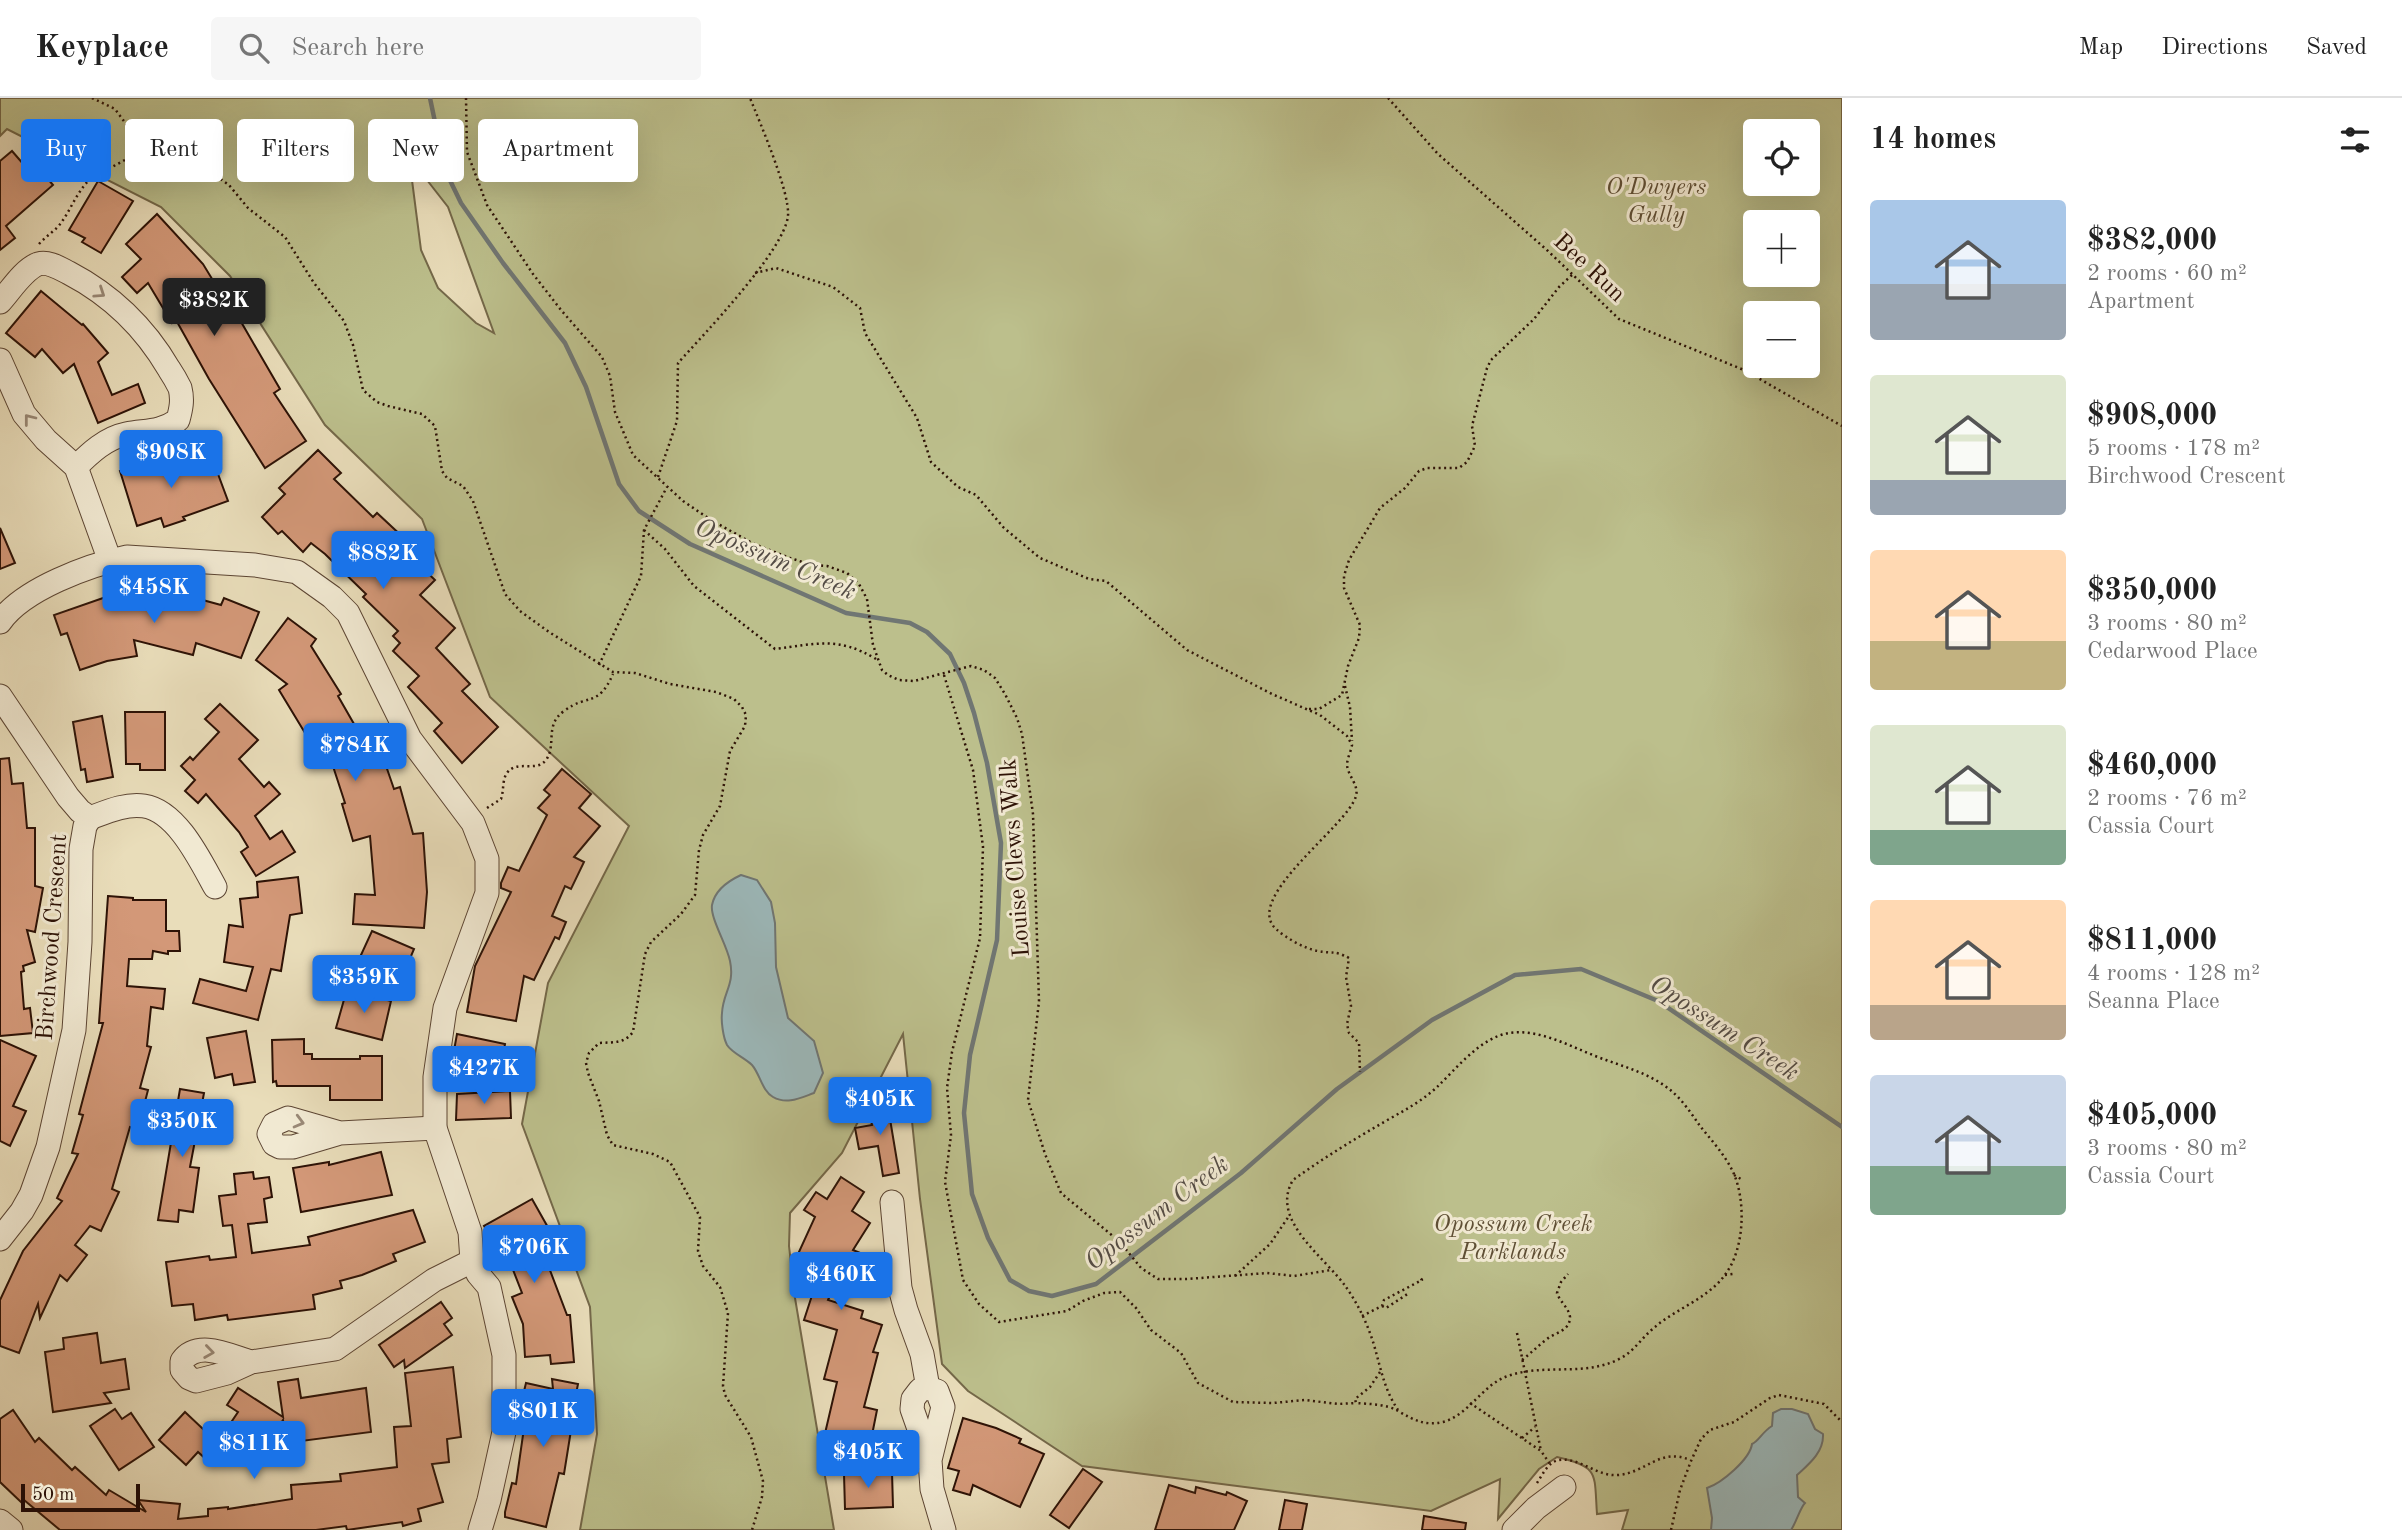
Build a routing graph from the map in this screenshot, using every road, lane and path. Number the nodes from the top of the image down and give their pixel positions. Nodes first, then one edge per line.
1 (92, 98) edge
2 (466, 98) edge
3 (750, 98) edge
4 (1388, 98) edge
5 (125, 123) edge
6 (125, 160) edge
7 (223, 181) edge
8 (40, 263) junction
9 (755, 273) junction
10 (1573, 274) junction
11 (0, 302) edge
12 (0, 359) edge
13 (1842, 426) edge
14 (76, 467) junction
15 (658, 477) junction
16 (667, 487) junction
17 (644, 530) junction
18 (110, 561) junction
19 (0, 622) edge
20 (877, 660) junction
21 (599, 664) junction
22 (613, 672) junction
23 (944, 675) junction
24 (1345, 684) junction
25 (0, 696) edge
26 (1305, 709) junction
27 (1352, 744) junction
28 (482, 812) dead end
29 (90, 818) junction
30 (215, 887) dead end
31 (1360, 1072) dead end
32 (435, 1128) junction
33 (340, 1133) dead end
34 (1734, 1175) junction
35 (1741, 1179) dead end
36 (892, 1202) dead end
37 (1290, 1215) junction
38 (0, 1239) edge
39 (472, 1261) junction
40 (1331, 1270) junction
41 (1568, 1274) dead end
42 (1733, 1274) dead end
43 (1725, 1275) junction
44 (1235, 1276) junction
45 (1420, 1276) dead end
46 (1409, 1293) dead end
47 (1382, 1306) junction
48 (1362, 1316) junction
49 (1517, 1333) dead end
50 (1522, 1360) junction
51 (251, 1362) dead end
52 (1380, 1372) junction
53 (1524, 1372) junction
54 (1356, 1403) junction
55 (1471, 1404) junction
56 (1398, 1410) junction
57 (1842, 1422) edge
58 (1535, 1427) junction
59 (1522, 1438) junction
60 (1541, 1451) junction
61 (1691, 1461) junction
62 (1550, 1464) dead end
63 (1636, 1469) dead end
64 (1564, 1487) dead end
65 (0, 1521) edge
66 (11, 1530) edge
67 (480, 1530) edge
68 (751, 1530) edge
69 (944, 1530) edge
70 (1514, 1530) edge
71 (1671, 1530) edge

1 - 5 path
2 - 15 path
3 - 9 path
4 - 10 path, Bee Run
6 - 8 path
7 - 21 path
8 - 11 street
8 -> 14 street
9 - 15 path
9 - 26 path
10 - 13 path, Bee Run
10 - 24 path
14 -> 12 street
14 - 18 street
15 - 16 path
16 - 17 path
16 - 20 path
17 - 20 path, Louise Clews Walk
17 - 21 path
18 - 19 street
18 - 32 street
20 - 23 path, Louise Clews Walk
21 - 22 path
22 - 28 path
22 - 68 path
23 - 44 path, Louise Clews Walk
23 - 54 path
24 - 26 path
24 - 27 path
25 - 29 street, Birchwood Crescent
26 - 27 path
27 - 31 path
29 - 30 street
29 - 38 street, Birchwood Crescent
32 - 33 street
32 - 39 street
34 - 35 path
34 - 37 path
34 - 43 path
36 - 69 street
37 - 40 path
37 - 44 path
39 - 51 street
39 - 67 street
40 - 44 path, Louise Clews Walk
40 - 48 path
41 - 50 path
42 - 43 path
43 - 53 path
45 - 47 path
46 - 47 path
47 - 48 path
48 - 52 path
49 - 50 path
50 - 53 path
52 - 54 path
52 - 56 path
53 - 55 path
53 - 58 path
54 - 56 path
55 - 56 path
55 - 59 path
57 - 61 path
58 - 59 path
58 - 60 path
59 - 60 path
60 - 62 path
61 - 63 path
61 - 71 path
64 - 70 street
65 - 66 street

